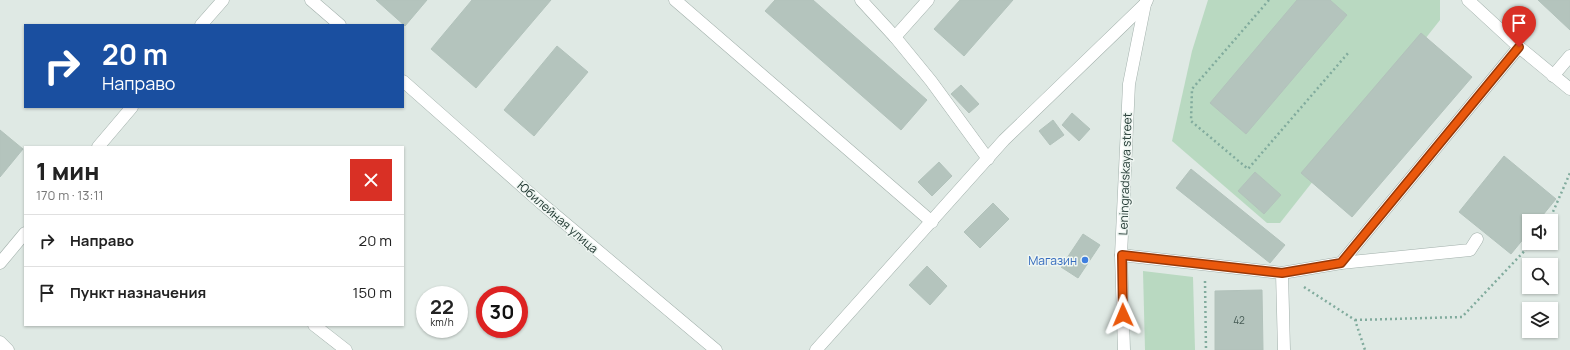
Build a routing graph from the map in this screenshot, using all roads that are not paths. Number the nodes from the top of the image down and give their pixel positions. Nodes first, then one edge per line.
1 (223, 0) edge
2 (311, 0) edge
3 (675, 0) edge
4 (861, 0) edge
5 (928, 0) edge
6 (1468, 0) edge
7 (1146, 2) edge
8 (202, 24) edge
9 (339, 24) edge
10 (895, 37) junction
11 (1519, 47) junction
12 (1570, 56) edge
13 (1553, 76) junction
14 (404, 82) edge
15 (1570, 89) edge
16 (131, 108) edge
17 (99, 146) edge
18 (988, 159) junction
19 (932, 222) junction
20 (24, 234) edge
21 (1477, 240) dead end
22 (1122, 255) junction
23 (0, 263) edge
24 (1341, 263) junction
25 (1282, 273) junction
26 (315, 326) edge
27 (0, 342) edge
28 (8, 350) edge
29 (346, 350) edge
30 (716, 350) edge
31 (816, 350) edge
32 (1124, 350) edge
33 (1284, 350) edge

1 - 8 street
2 - 9 street
3 - 19 street
4 - 10 street
5 - 10 street
6 - 11 street
7 - 18 street
7 - 22 street, Leningradskaya street
10 - 18 street
11 - 13 street
11 - 24 street
12 - 13 street
13 - 15 street
14 - 30 street, Юбилейная улица
16 - 17 street
18 - 19 street
19 - 31 street
20 - 23 street
21 - 24 street
22 - 25 street
22 - 32 street, Leningradskaya street
24 - 25 street
25 - 33 street
26 - 29 street
27 - 28 street

